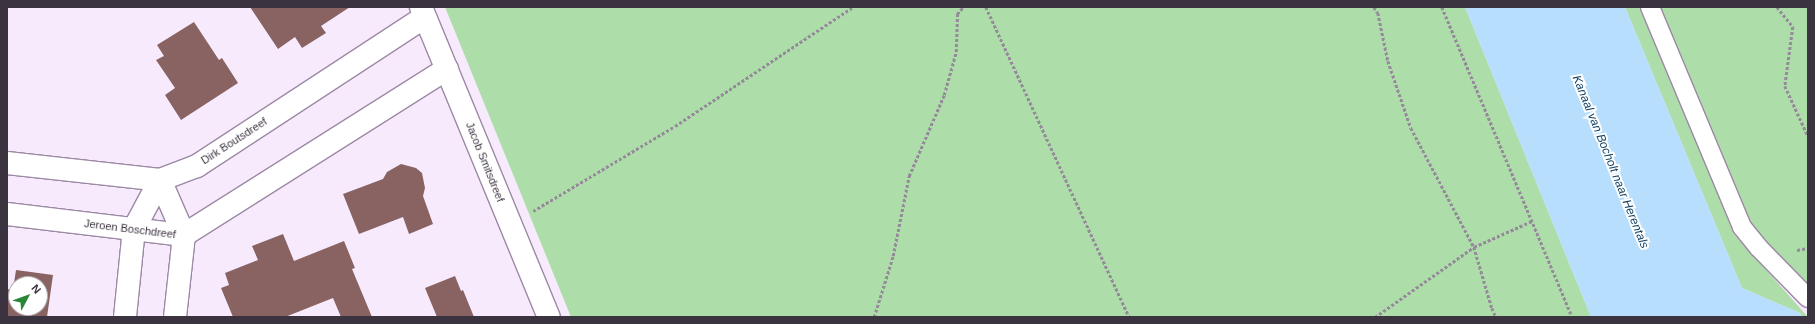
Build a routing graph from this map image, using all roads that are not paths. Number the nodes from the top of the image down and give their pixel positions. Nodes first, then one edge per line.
1 (1650, 7) edge
2 (423, 12) edge
3 (447, 69) junction
4 (7, 163) edge
5 (160, 180) junction
6 (7, 214) edge
7 (134, 228) junction
8 (184, 235) junction
9 (1808, 298) edge
10 (124, 317) edge
11 (175, 317) edge
12 (549, 317) edge

1 - 9 lane
2 - 3 street, Jacob Smitsdreef
2 - 5 street, Dirk Boutsdreef
3 - 8 street
3 - 12 street, Jacob Smitsdreef
4 - 5 street
5 - 7 street
5 - 8 street, Jeroen Boschdreef
6 - 7 street, Jeroen Boschdreef
7 - 8 street, Jeroen Boschdreef
7 - 10 street
8 - 11 street

